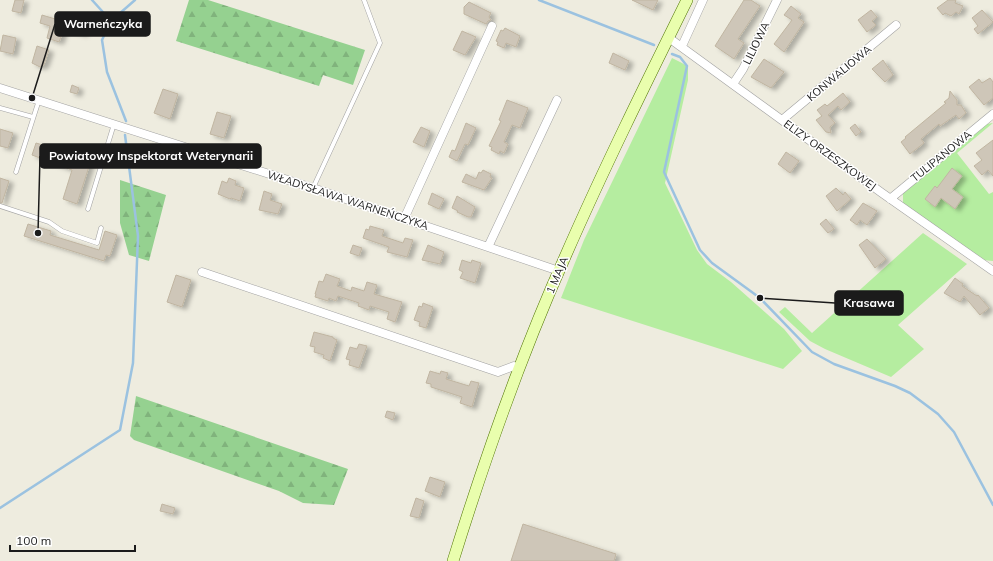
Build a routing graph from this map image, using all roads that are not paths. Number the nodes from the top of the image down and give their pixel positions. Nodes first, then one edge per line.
1 (364, 0) edge
2 (687, 0) edge
3 (703, 0) edge
4 (777, 0) edge
5 (896, 25) dead end
6 (492, 26) dead end
7 (669, 38) junction
8 (682, 46) junction
9 (734, 84) junction
10 (0, 88) edge
11 (39, 100) junction
12 (556, 100) dead end
13 (0, 108) edge
14 (993, 114) edge
15 (33, 117) junction
16 (782, 120) junction
17 (114, 124) junction
18 (16, 172) dead end
19 (313, 188) junction
20 (890, 199) junction
21 (0, 206) edge
22 (88, 209) dead end
23 (404, 219) junction
24 (101, 228) dead end
25 (488, 247) junction
26 (558, 271) junction
27 (993, 271) edge
28 (202, 272) dead end
29 (520, 368) junction
30 (453, 561) edge

1 - 19 lane
2 - 7 main road, 1 MAJA
3 - 8 street
4 - 9 street, LILIOWA
5 - 16 street, KONWALIOWA
6 - 23 street
7 - 8 street, ELIZY ORZESZKOWEJ
7 - 26 main road, 1 MAJA
8 - 9 street, ELIZY ORZESZKOWEJ
9 - 16 street, ELIZY ORZESZKOWEJ
10 - 11 street, WŁADYSŁAWA WARNEŃCZYKA
11 - 15 lane
11 - 17 street, WŁADYSŁAWA WARNEŃCZYKA
12 - 25 street
13 - 15 lane
14 - 20 street, TULIPANOWA
15 - 18 lane
16 - 20 street, ELIZY ORZESZKOWEJ
17 - 19 street, WŁADYSŁAWA WARNEŃCZYKA
17 - 22 lane
19 - 23 street, WŁADYSŁAWA WARNEŃCZYKA
20 - 27 street, ELIZY ORZESZKOWEJ
21 - 24 lane
23 - 25 street, WŁADYSŁAWA WARNEŃCZYKA
25 - 26 street, WŁADYSŁAWA WARNEŃCZYKA
26 - 29 main road, 1 MAJA
28 - 29 street
29 - 30 main road, 1 MAJA

